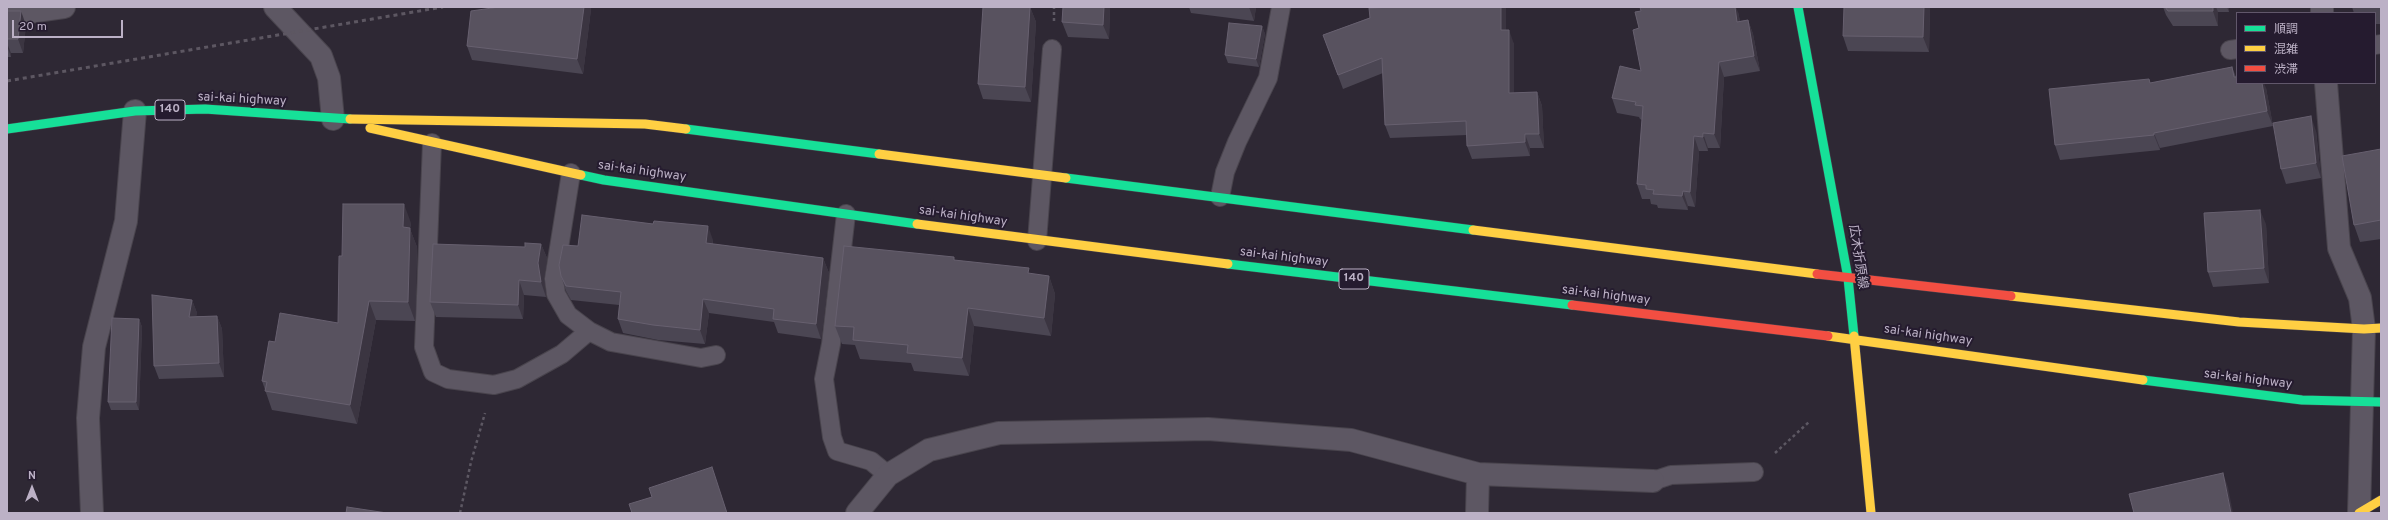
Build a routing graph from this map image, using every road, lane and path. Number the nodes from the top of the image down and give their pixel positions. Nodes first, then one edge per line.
1 (64, 7) edge
2 (275, 7) edge
3 (1281, 7) edge
4 (1798, 7) edge
5 (7, 15) edge
6 (1052, 49) dead end
7 (2326, 84) edge
8 (135, 111) junction
9 (333, 119) junction
10 (7, 129) edge
11 (432, 143) junction
12 (571, 173) junction
13 (1043, 174) junction
14 (1220, 197) junction
15 (846, 214) junction
16 (1037, 241) junction
17 (1848, 278) junction
18 (2373, 328) edge
19 (589, 332) junction
20 (1854, 339) junction
21 (716, 355) dead end
22 (494, 385) junction
23 (2372, 402) edge
24 (1808, 422) dead end
25 (1754, 472) joint
26 (1478, 474) junction
27 (888, 475) junction
28 (1653, 481) joint
29 (2381, 500) edge
30 (92, 513) edge
31 (460, 513) edge
32 (857, 513) edge
33 (1477, 513) edge
34 (1871, 513) edge
35 (2359, 513) edge

1 - 5 street
2 - 9 street
3 - 14 lane
4 - 17 main road, 広木折原線
6 - 13 lane
7 - 18 street
8 - 9 main road, sai-kai highway / 140
8 - 10 main road, sai-kai highway / 140
8 - 30 street
9 - 11 main road, sai-kai highway / 140
9 - 13 main road, sai-kai highway / 140
11 - 12 main road, sai-kai highway / 140
11 - 22 lane
12 - 15 main road, sai-kai highway / 140
12 - 19 lane
13 - 14 main road, sai-kai highway / 140
13 - 16 lane
14 - 17 main road, sai-kai highway / 140
15 - 16 main road, sai-kai highway / 140
15 - 27 lane
16 - 20 main road, sai-kai highway / 140
17 - 18 main road, sai-kai highway / 140
17 - 20 main road, 広木折原線
18 - 23 street
19 - 21 lane
19 - 22 lane
20 - 23 main road, sai-kai highway / 140
20 - 34 main road, 広木折原線
22 - 31 path
23 - 35 street
24 - 25 path
25 - 28 lane
26 - 27 street
26 - 28 street
26 - 33 street
27 - 32 street
29 - 35 main road

